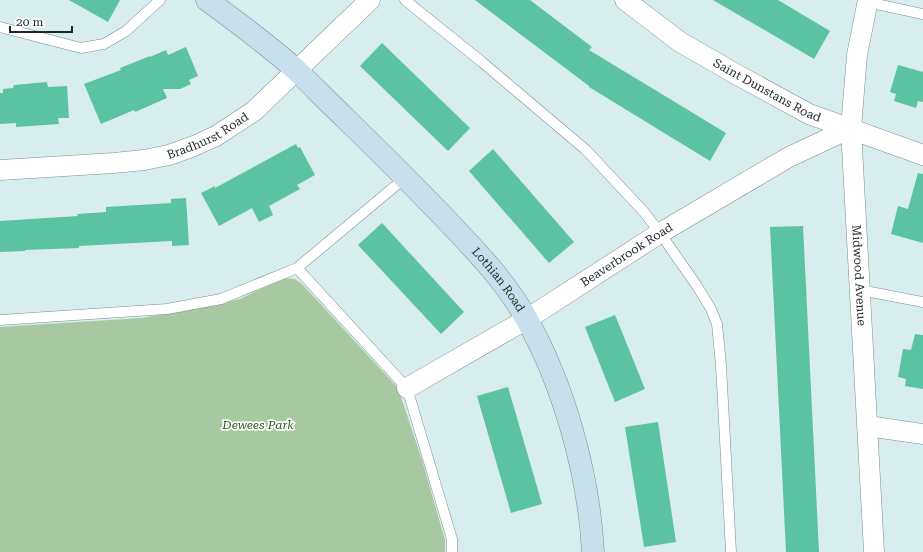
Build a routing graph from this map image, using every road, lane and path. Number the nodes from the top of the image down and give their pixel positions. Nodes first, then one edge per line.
1 (160, 0) edge
2 (206, 0) edge
3 (370, 0) edge
4 (405, 0) edge
5 (625, 0) edge
6 (867, 1) edge
7 (923, 14) edge
8 (0, 27) edge
9 (295, 70) junction
10 (850, 128) junction
11 (923, 155) edge
12 (0, 170) edge
13 (406, 177) junction
14 (660, 233) junction
15 (296, 268) junction
16 (860, 290) junction
17 (923, 302) edge
18 (527, 319) junction
19 (0, 320) edge
20 (407, 388) junction
21 (868, 426) junction
22 (923, 434) edge
23 (452, 552) edge
24 (593, 552) edge
25 (731, 552) edge
26 (874, 552) edge

1 - 8 lane
2 - 9 street, Lothian Road
3 - 9 street, Bradhurst Road
4 - 14 lane
5 - 10 street, Saint Dunstans Road
6 - 7 lane
6 - 10 street, Midwood Avenue
9 - 12 street, Bradhurst Road
9 - 13 street, Lothian Road
10 - 11 street, Saint Dunstans Road
10 - 14 street, Beaverbrook Road
10 - 16 street, Midwood Avenue
13 - 15 lane
13 - 18 street, Lothian Road
14 - 18 street, Beaverbrook Road
14 - 25 lane
15 - 19 lane
15 - 20 lane
16 - 17 lane
16 - 21 street, Midwood Avenue
18 - 20 street, Beaverbrook Road
18 - 24 street, Lothian Road
20 - 23 lane
21 - 22 street
21 - 26 street, Midwood Avenue

